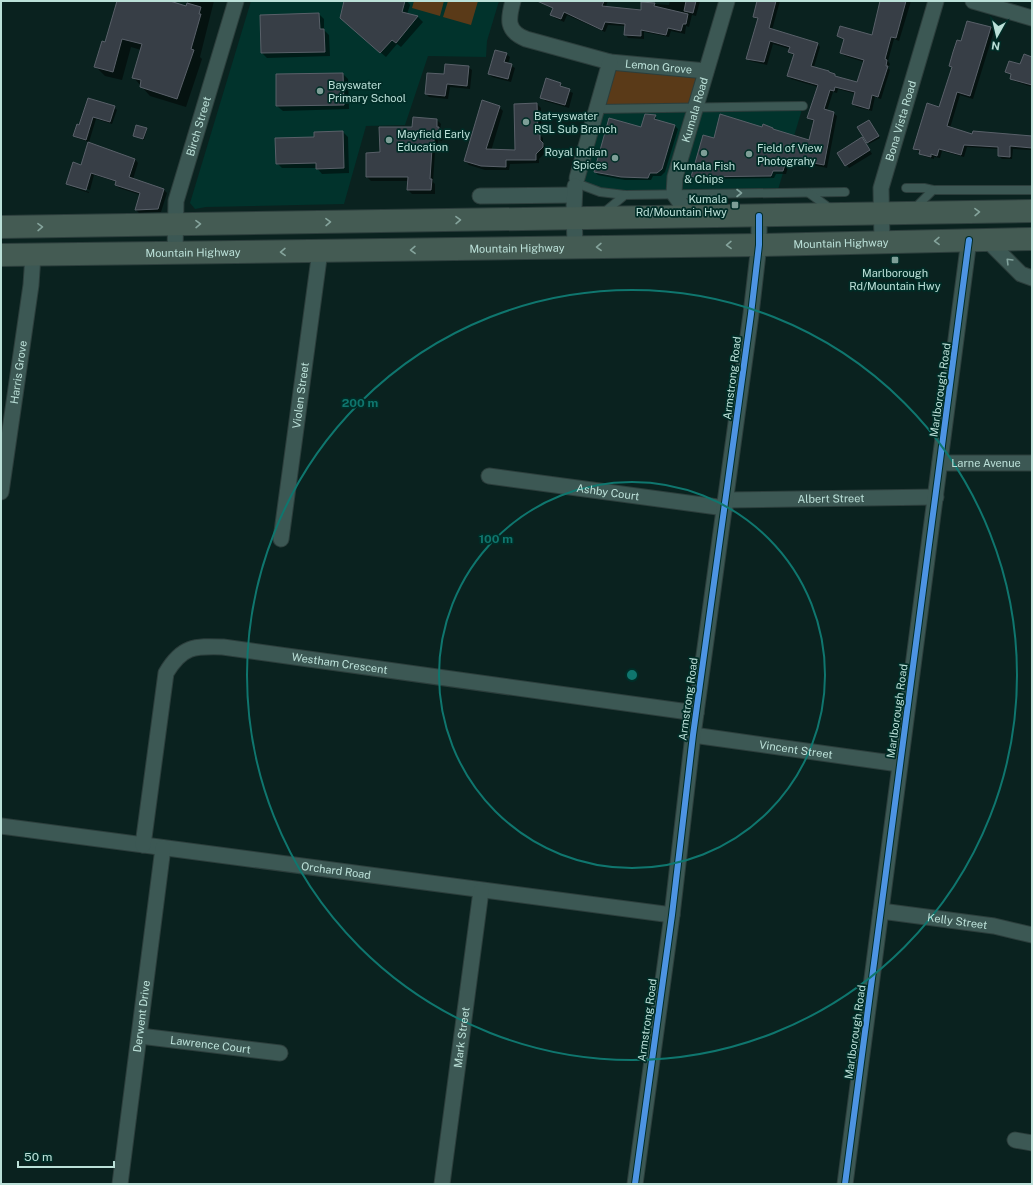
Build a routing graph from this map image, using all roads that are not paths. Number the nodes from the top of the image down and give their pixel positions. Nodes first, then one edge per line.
1 (236, 1) edge
2 (513, 1) edge
3 (727, 1) edge
4 (936, 1) edge
5 (973, 1) edge
6 (1032, 18) edge
7 (610, 62) junction
8 (706, 71) junction
9 (803, 106) dead end
10 (696, 107) junction
11 (597, 109) junction
12 (576, 185) junction
13 (906, 188) dead end
14 (933, 190) junction
15 (1032, 190) edge
16 (845, 192) dead end
17 (809, 193) junction
18 (674, 194) junction
19 (625, 195) junction
20 (480, 196) dead end
21 (1032, 211) edge
22 (880, 213) junction
23 (910, 213) junction
24 (839, 214) junction
25 (759, 216) junction
26 (690, 217) junction
27 (596, 218) junction
28 (574, 219) junction
29 (174, 224) junction
30 (1, 227) edge
31 (1032, 239) edge
32 (978, 240) junction
33 (882, 242) junction
34 (759, 245) junction
35 (575, 247) junction
36 (320, 252) junction
37 (175, 253) junction
38 (1, 255) edge
39 (33, 255) junction
40 (1032, 278) edge
41 (940, 462) junction
42 (1032, 463) edge
43 (490, 476) dead end
44 (1, 490) edge
45 (936, 497) junction
46 (726, 504) junction
47 (282, 539) dead end
48 (696, 713) junction
49 (693, 735) junction
50 (899, 764) junction
51 (1, 826) edge
52 (143, 845) junction
53 (163, 848) junction
54 (481, 891) junction
55 (881, 912) junction
56 (672, 915) junction
57 (1032, 935) edge
58 (140, 1036) junction
59 (280, 1054) dead end
60 (1015, 1140) dead end
61 (1032, 1142) edge
62 (120, 1184) edge
63 (442, 1184) edge
64 (635, 1184) edge
65 (845, 1184) edge

1 - 29 street, Birch Street
2 - 7 street, Lemon Grove
3 - 8 street, Kumala Road
4 - 22 street, Bona Vista Road
5 - 6 street
7 - 8 street, Lemon Grove
7 - 11 street, Lemon Grove
8 - 10 street, Kumala Road
9 - 10 lane
10 - 11 lane
10 - 18 street, Kumala Road
11 - 12 street, Lemon Grove
12 - 19 lane
12 - 20 street
12 - 28 street, Lemon Grove
13 - 14 lane
14 - 15 lane
14 - 23 lane
16 - 17 lane
18 -> 17 lane
17 - 24 lane
18 - 19 lane
18 - 26 street
19 - 27 lane
23 -> 21 main road
22 - 23 main road
22 - 24 main road
22 - 33 street, Bona Vista Road
24 - 25 main road
25 - 26 main road
25 - 34 street, Armstrong Road
26 - 27 main road
27 - 28 main road
29 -> 28 main road
28 - 35 street, Lemon Grove
30 -> 29 main road
29 - 37 street, Birch Street
31 - 32 main road, Mountain Highway
32 -> 33 main road, Mountain Highway
40 -> 32 street
32 - 41 street, Marlborough Road
33 - 34 main road, Mountain Highway
34 -> 35 main road, Mountain Highway
34 - 46 street, Armstrong Road
35 -> 36 main road, Mountain Highway
36 -> 37 main road, Mountain Highway
36 - 47 street, Violen Street
37 - 39 main road, Mountain Highway
38 - 39 main road, Mountain Highway
39 - 44 street, Harris Grove
41 - 42 street, Larne Avenue
41 - 45 street, Marlborough Road
43 - 46 street, Ashby Court
45 - 46 street, Albert Street
45 - 50 street, Marlborough Road
46 - 48 street, Armstrong Road
48 - 49 street, Armstrong Road
48 - 52 street, Westham Crescent
49 - 50 street, Vincent Street
49 - 56 street, Armstrong Road
50 - 55 street, Marlborough Road
51 - 52 street, Orchard Road
52 - 53 street, Orchard Road
53 - 54 street, Orchard Road
53 - 58 street, Derwent Drive
54 - 56 street, Orchard Road
54 - 63 street, Mark Street
55 - 57 street, Kelly Street
55 - 65 street, Marlborough Road
56 - 64 street, Armstrong Road
58 - 59 street, Lawrence Court
58 - 62 street, Derwent Drive
60 - 61 street

